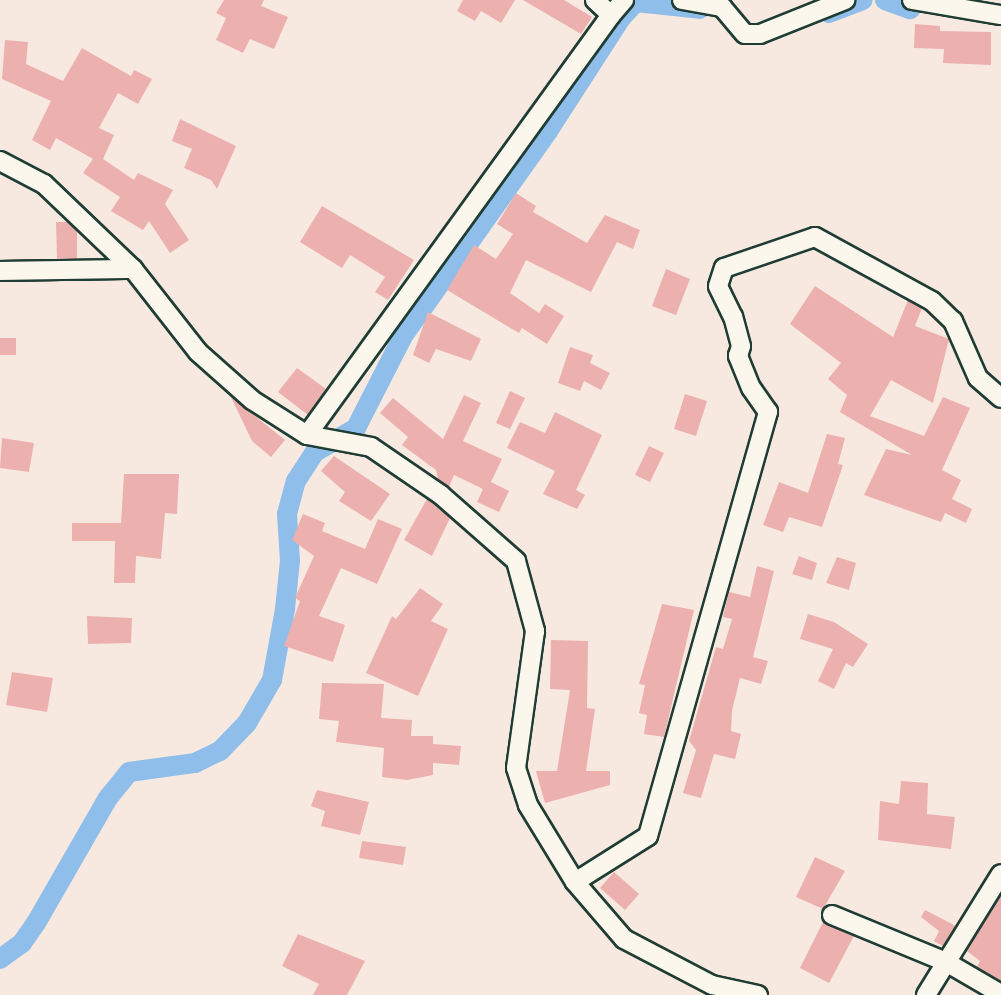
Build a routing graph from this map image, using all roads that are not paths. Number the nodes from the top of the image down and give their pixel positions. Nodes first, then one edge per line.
1 (595, 0) edge
2 (624, 0) edge
3 (682, 0) edge
4 (845, 0) edge
5 (912, 0) edge
6 (611, 15) junction
7 (1001, 15) edge
8 (0, 161) edge
9 (133, 269) junction
10 (0, 271) edge
11 (1001, 398) edge
12 (312, 436) junction
13 (1001, 874) edge
14 (574, 882) junction
15 (832, 915) dead end
16 (946, 962) junction
17 (1001, 993) edge
18 (758, 995) edge
19 (926, 995) edge

1 - 6 street
2 - 6 street
3 - 4 street
5 - 7 street
6 - 12 street
8 - 9 street
9 - 10 street
9 - 12 street
11 - 14 street
12 - 14 street
13 - 16 street
14 - 18 street
15 - 16 street
16 - 17 street
16 - 19 street

